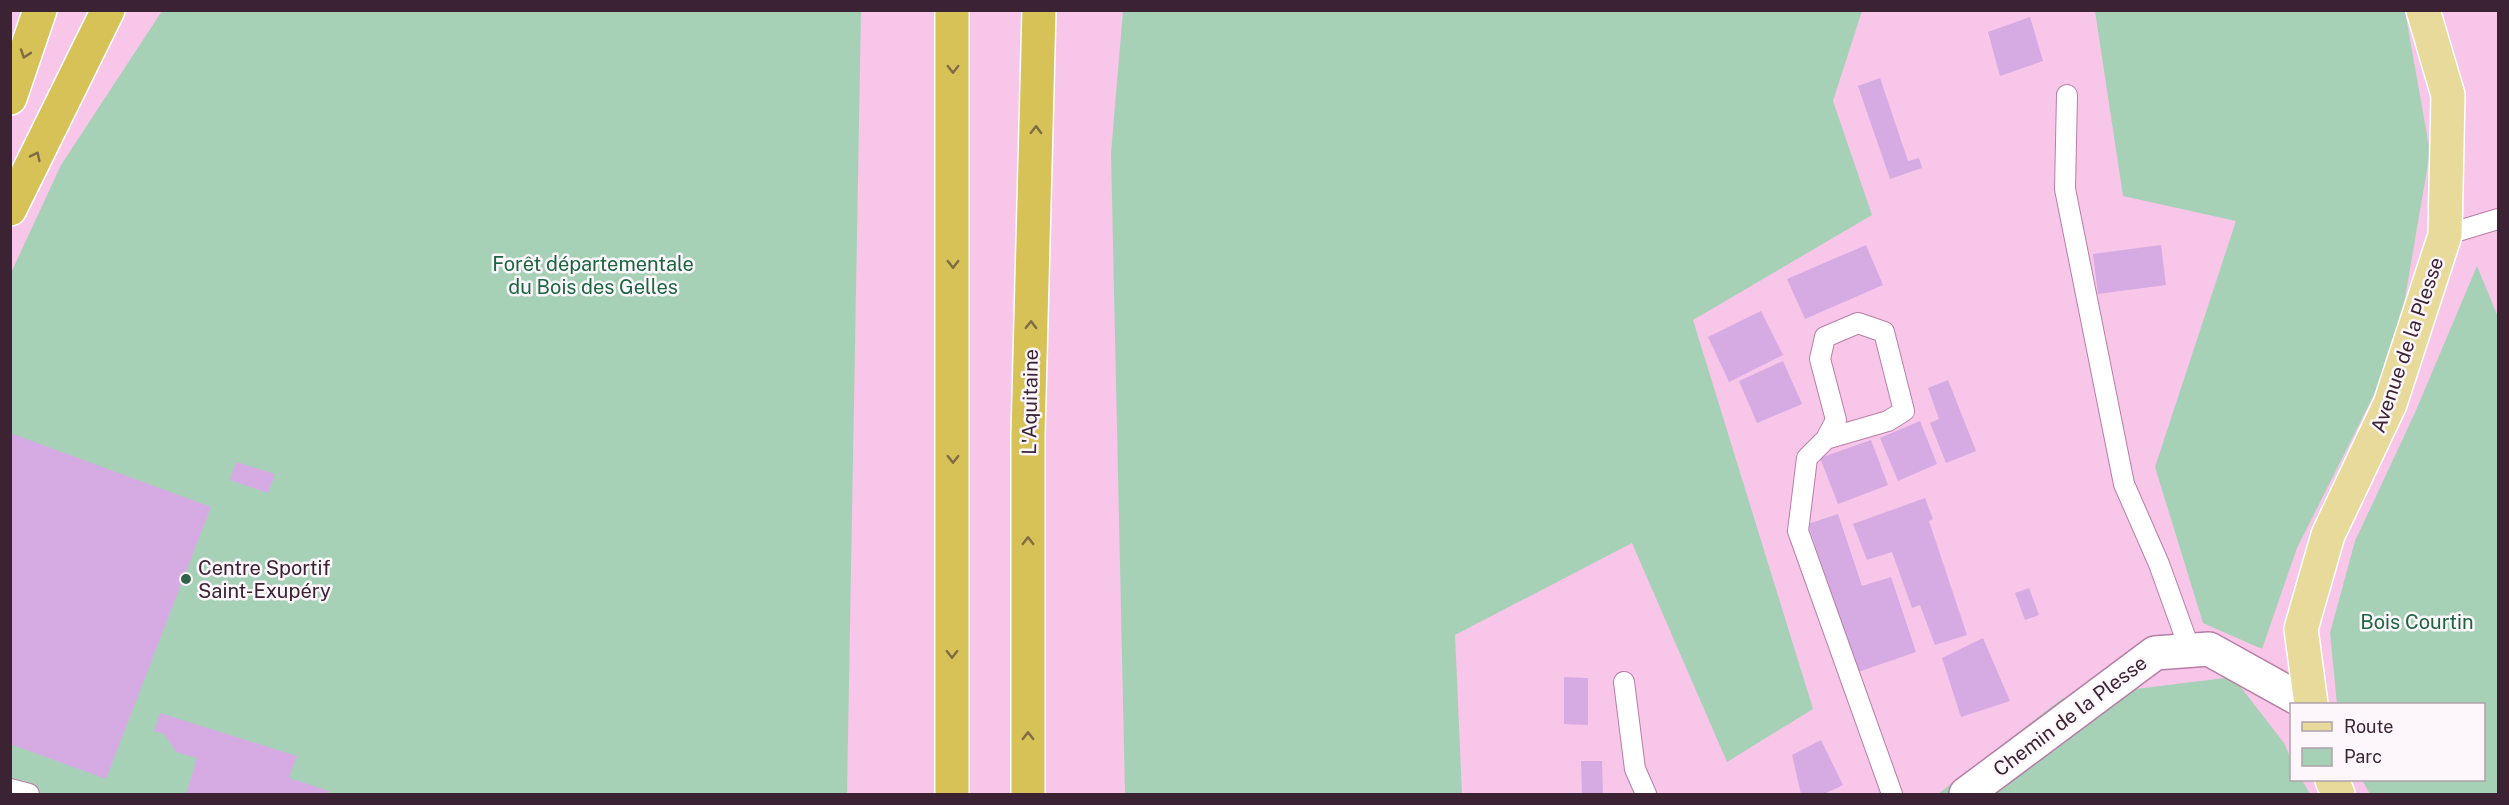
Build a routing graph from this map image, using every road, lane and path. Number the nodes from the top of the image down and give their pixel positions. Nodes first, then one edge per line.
1 (40, 10) edge
2 (108, 10) edge
3 (952, 10) edge
4 (1039, 10) edge
5 (2423, 10) edge
6 (2067, 95) dead end
7 (10, 98) edge
8 (10, 209) edge
9 (2499, 219) edge
10 (2445, 235) junction
11 (1826, 439) junction
12 (2190, 650) junction
13 (1624, 682) dead end
14 (2305, 703) edge
15 (2309, 703) edge
16 (2332, 781) edge
17 (10, 789) edge
18 (29, 795) edge
19 (952, 795) edge
20 (1028, 795) edge
21 (1646, 795) edge
22 (1892, 795) edge
23 (1966, 795) edge
24 (2338, 795) edge

1 -> 7 highway
8 -> 2 highway
3 -> 19 highway
20 -> 4 highway, L'Aquitaine
5 - 10 main road, Avenue de la Plesse
6 - 12 lane
9 - 10 lane
10 - 15 main road, Avenue de la Plesse
11 - 11 lane
11 - 22 lane
12 - 14 street, Chemin de la Plesse
12 - 23 street, Chemin de la Plesse
13 - 21 lane
16 - 24 main road
17 - 18 lane

